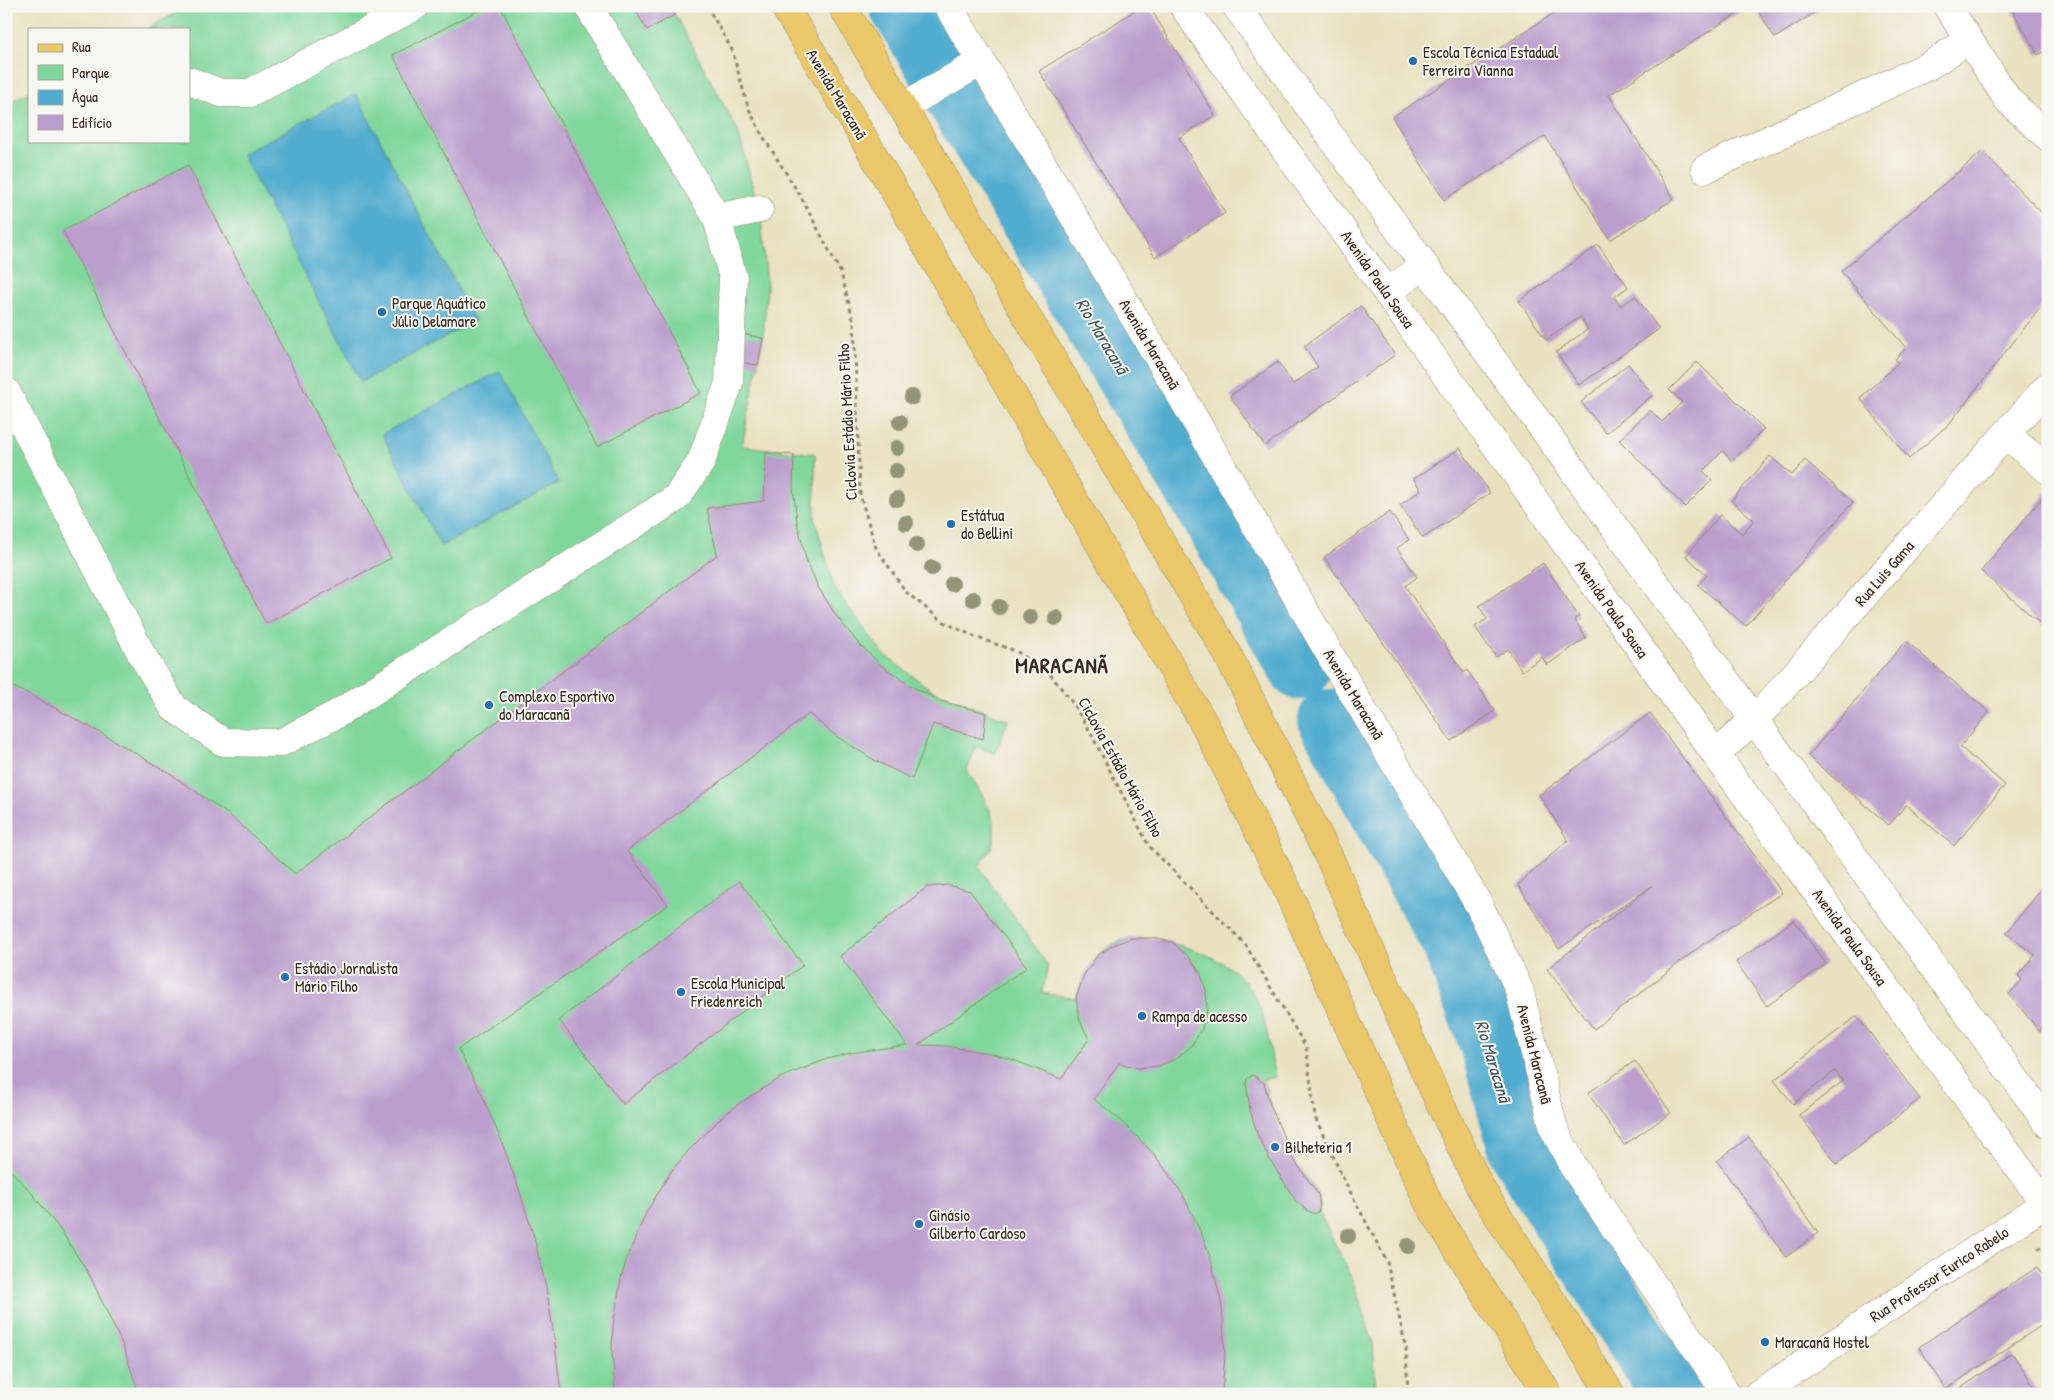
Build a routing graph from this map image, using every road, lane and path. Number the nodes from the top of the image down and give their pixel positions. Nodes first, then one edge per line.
1 (414, 6) edge
2 (588, 6) edge
3 (707, 6) edge
4 (784, 6) edge
5 (842, 6) edge
6 (948, 6) edge
7 (1183, 6) edge
8 (1236, 6) edge
9 (1951, 8) edge
10 (1969, 40) junction
11 (970, 68) junction
12 (190, 81) edge
13 (908, 103) junction
14 (2048, 137) edge
15 (1706, 169) dead end
16 (759, 208) dead end
17 (717, 218) junction
18 (1424, 266) junction
19 (1387, 292) junction
20 (2048, 386) edge
21 (6, 391) edge
22 (2006, 434) junction
23 (2048, 470) edge
24 (1753, 720) junction
25 (1716, 755) junction
26 (2048, 1124) edge
27 (2047, 1205) edge
28 (1408, 1394) edge
29 (1548, 1394) edge
30 (1611, 1394) edge
31 (1726, 1394) edge
32 (1758, 1394) edge

1 - 12 street
2 - 17 street
3 - 28 path, Ciclovia Estádio Mário Filho
4 - 29 main road, Avenida Maracanã
5 - 13 main road
6 - 11 street, Avenida Maracanã
7 - 19 street, Avenida Paula Sousa
8 - 18 street
9 - 10 street
10 - 14 street
10 - 15 street
11 - 13 street
11 - 31 street, Avenida Maracanã
13 - 30 main road
16 - 17 street
17 - 21 street
18 - 19 street
18 - 24 street
19 - 25 street, Avenida Paula Sousa
20 - 22 street, Rua Luis Gama
22 - 23 street
22 - 24 street, Rua Luis Gama
24 - 25 street, Rua Luis Gama
24 - 26 street
25 - 27 street, Avenida Paula Sousa
27 - 32 street, Rua Professor Eurico Rabelo

